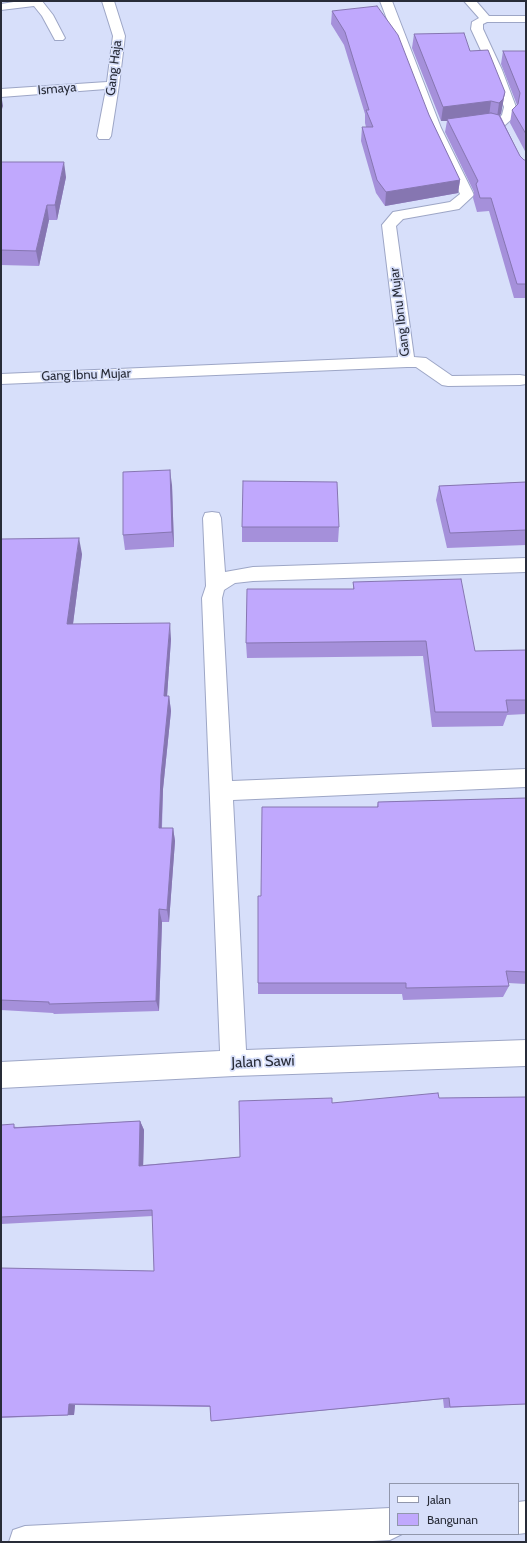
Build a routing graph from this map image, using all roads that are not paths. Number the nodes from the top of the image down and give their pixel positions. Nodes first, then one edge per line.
1 (108, 1) edge
2 (386, 1) edge
3 (470, 1) edge
4 (37, 2) edge
5 (1, 7) edge
6 (486, 19) junction
7 (526, 19) edge
8 (59, 38) dead end
9 (113, 85) junction
10 (1, 93) edge
11 (498, 125) edge
12 (451, 126) edge
13 (435, 128) junction
14 (104, 136) dead end
15 (407, 362) junction
16 (1, 379) edge
17 (520, 380) dead end
18 (212, 518) dead end
19 (526, 565) edge
20 (216, 586) junction
21 (526, 778) edge
22 (221, 791) junction
23 (526, 1053) edge
24 (234, 1063) junction
25 (1, 1075) edge
26 (389, 1524) edge
27 (25, 1542) edge

1 - 9 street, Gang Haja
2 - 13 street, Gang Ibnu Mujar
3 - 6 street
4 - 5 street
4 - 8 street
6 - 7 street
6 - 11 street
9 - 10 street, Ismaya
9 - 14 street, Gang Haja
12 - 13 street
13 - 15 street, Gang Ibnu Mujar
15 - 16 street, Gang Ibnu Mujar
15 - 17 street
18 - 20 street
19 - 20 street
20 - 22 street
21 - 22 street
22 - 24 street
23 - 24 street, Jalan Sawi
24 - 25 street, Jalan Sawi
26 - 27 street

